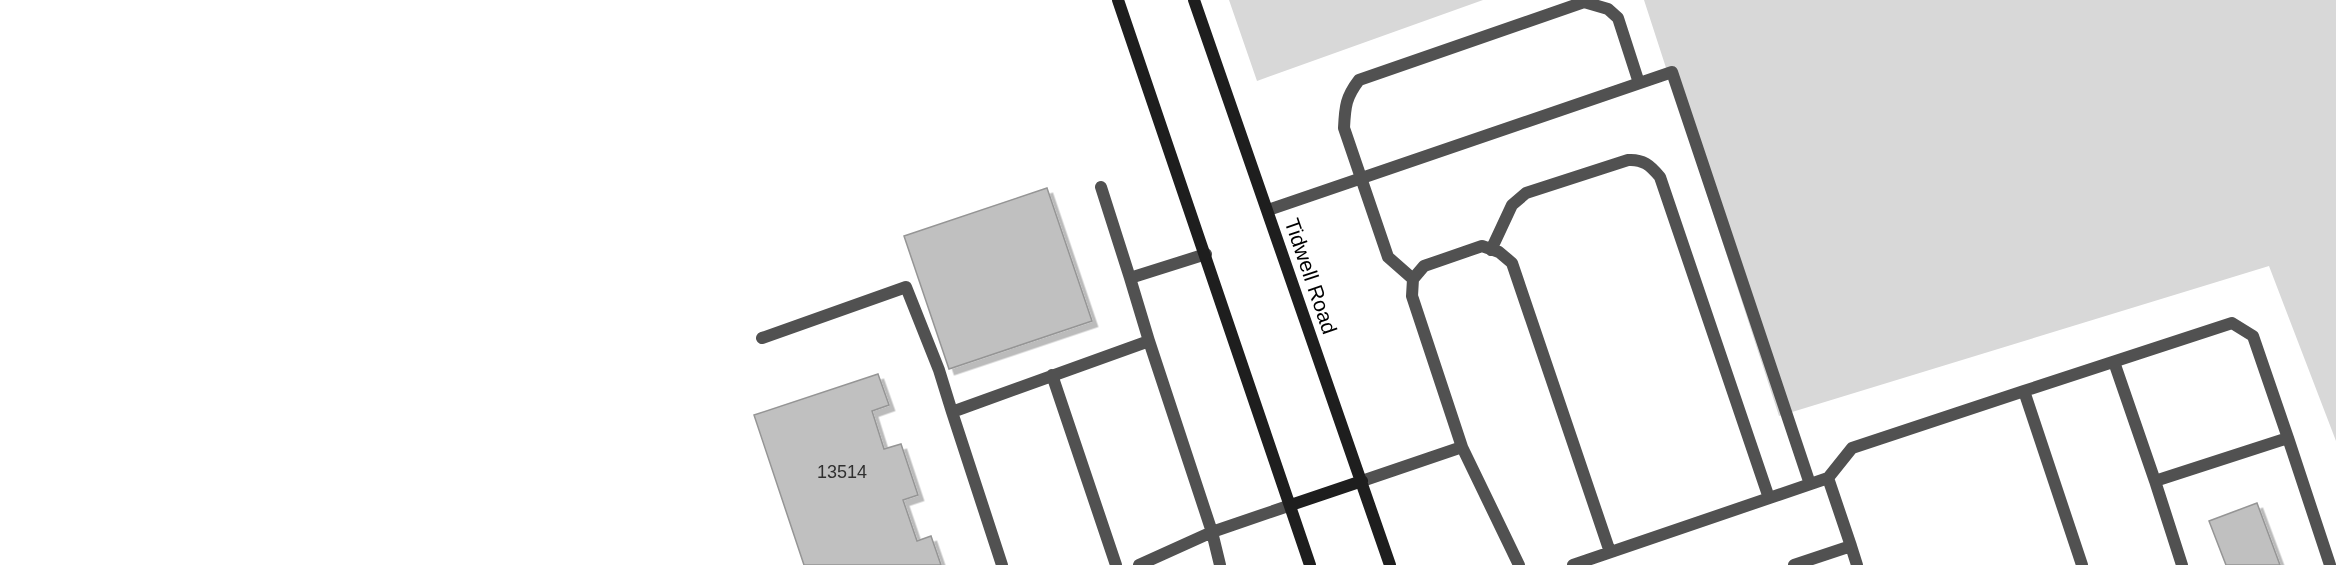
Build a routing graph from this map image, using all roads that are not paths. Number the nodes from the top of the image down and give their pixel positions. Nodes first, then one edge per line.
1 (1119, 0) edge
2 (1194, 0) edge
3 (1639, 83) junction
4 (1361, 178) junction
5 (1101, 187) dead end
6 (1268, 210) junction
7 (1491, 249) junction
8 (1206, 254) junction
9 (1130, 278) junction
10 (1413, 279) junction
11 (762, 338) dead end
12 (1149, 341) junction
13 (2114, 362) junction
14 (1052, 375) junction
15 (2024, 391) junction
16 (952, 412) junction
17 (2288, 438) junction
18 (1462, 447) junction
19 (1828, 478) junction
20 (1362, 481) junction
21 (2155, 481) junction
22 (1810, 484) junction
23 (1768, 498) junction
24 (1291, 506) junction
25 (1212, 532) junction
26 (1851, 546) junction
27 (1610, 552) junction
28 (1002, 565) edge
29 (1116, 565) edge
30 (1139, 565) edge
31 (1220, 565) edge
32 (1310, 565) edge
33 (1390, 565) edge
34 (1519, 565) edge
35 (1573, 565) edge
36 (1794, 565) edge
37 (1857, 565) edge
38 (2082, 565) edge
39 (2182, 565) edge
40 (2330, 565) edge

1 - 8 main road
2 - 6 main road, Tidwell Road
3 - 4 lane
3 - 4 lane
3 - 22 lane
4 - 6 lane
4 - 10 lane
5 - 9 lane
6 - 20 main road, Tidwell Road
7 - 10 lane
7 - 23 lane
7 - 27 lane
8 - 9 lane
8 - 24 main road
9 - 12 lane
10 - 18 lane
11 - 16 lane
12 - 14 lane
12 - 25 lane
13 - 15 lane
13 - 17 lane
13 - 21 lane
14 - 16 lane
14 - 29 lane
15 - 19 lane
15 - 38 lane
16 - 28 lane
17 - 21 lane
17 - 40 lane
18 - 20 lane
18 - 34 lane
19 - 22 lane
19 - 26 lane
20 - 24 main road
20 - 33 main road, Tidwell Road
21 - 39 lane
22 - 23 lane
23 - 27 lane
24 - 25 lane
24 - 32 main road
25 - 30 lane
25 - 31 lane
26 - 36 lane
26 - 37 lane
27 - 35 lane

